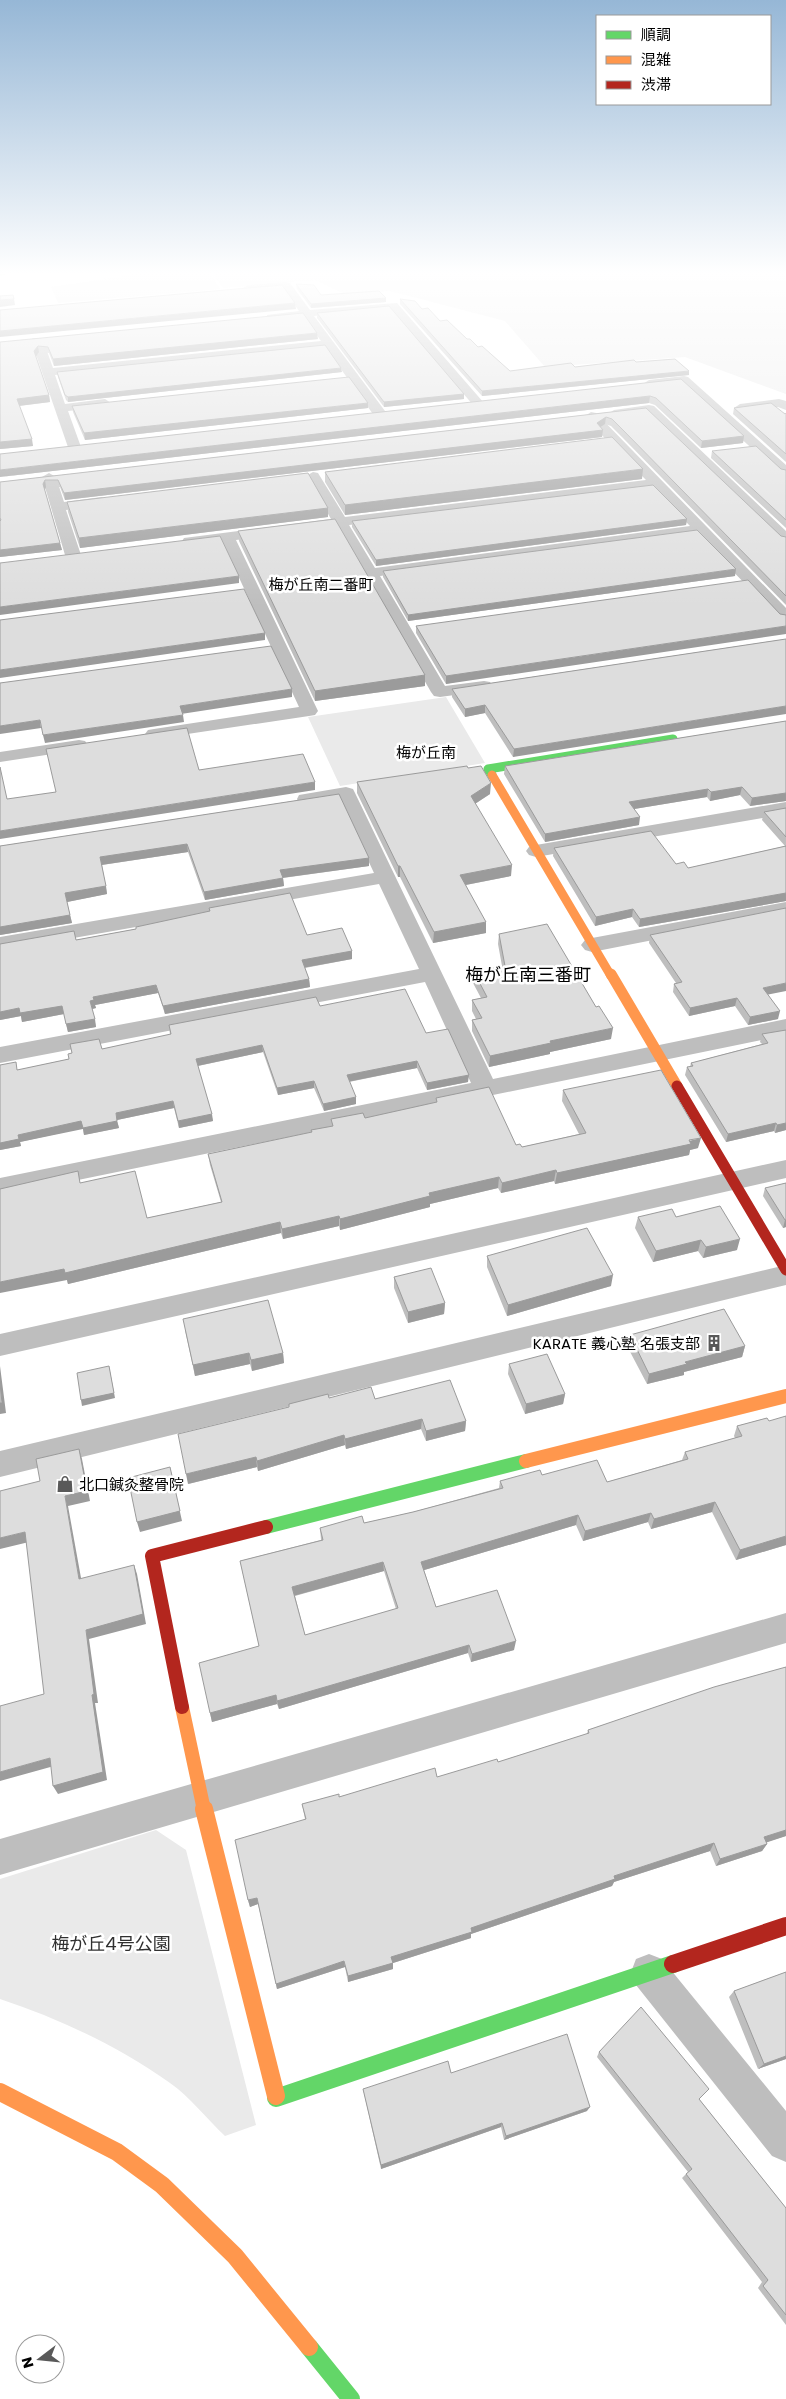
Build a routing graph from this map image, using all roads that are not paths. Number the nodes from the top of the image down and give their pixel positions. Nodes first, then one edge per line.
1 (52, 383) edge
2 (358, 383) edge
3 (465, 383) edge
4 (660, 383) edge
5 (687, 383) edge
6 (635, 386) edge
7 (118, 402) edge
8 (458, 405) edge
9 (786, 406) edge
10 (60, 408) junction
11 (717, 411) junction
12 (360, 416) edge
13 (616, 441) junction
14 (596, 443) edge
15 (74, 447) edge
16 (758, 447) junction
17 (741, 449) edge
18 (714, 452) edge
19 (697, 454) junction
20 (786, 472) edge
21 (332, 474) edge
22 (49, 477) edge
23 (657, 483) junction
24 (116, 500) edge
25 (57, 507) junction
26 (340, 522) junction
27 (702, 529) junction
28 (227, 537) junction
29 (786, 538) edge
30 (179, 542) edge
31 (92, 553) edge
32 (73, 556) junction
33 (54, 558) edge
34 (370, 573) junction
35 (750, 580) junction
36 (731, 583) edge
37 (251, 589) junction
38 (232, 591) edge
39 (786, 616) edge
40 (422, 626) edge
41 (403, 628) junction
42 (277, 646) junction
43 (258, 649) edge
44 (496, 684) edge
45 (136, 737) edge
46 (688, 737) edge
47 (97, 743) edge
48 (0, 757) edge
49 (292, 802) edge
50 (786, 808) edge
51 (536, 851) junction
52 (387, 877) junction
53 (786, 908) edge
54 (0, 944) edge
55 (592, 945) junction
56 (432, 974) junction
57 (786, 1026) edge
58 (658, 1053) junction
59 (0, 1055) edge
60 (485, 1087) junction
61 (786, 1169) edge
62 (733, 1180) junction
63 (0, 1187) edge
64 (786, 1270) edge
65 (786, 1275) edge
66 (0, 1345) edge
67 (786, 1396) edge
68 (0, 1464) edge
69 (786, 1628) edge
70 (201, 1799) junction
71 (0, 1857) edge
72 (786, 1926) edge
73 (649, 1972) junction
74 (0, 2092) edge
75 (786, 2142) edge
76 (351, 2399) edge

1 - 10 street
2 - 12 street
3 - 8 street
4 - 6 street
5 - 11 street
7 - 10 street
9 - 11 street
10 - 15 street
11 - 16 street
13 - 14 street
13 - 19 street
13 - 23 street
16 - 17 street
16 - 20 street
18 - 19 street
19 - 29 street
21 - 26 street
22 - 25 street
23 - 26 street
23 - 27 street
24 - 25 street
25 - 32 street
26 - 28 street
26 - 34 street
27 - 34 street
27 - 35 street
28 - 30 street
28 - 37 street
31 - 32 street
32 - 33 street
34 - 41 street
35 - 36 street
35 - 39 street
37 - 38 street
37 - 42 street
40 - 41 street
41 - 44 street
42 - 43 street
42 - 45 street
46 - 51 street
47 - 48 street
49 - 52 street
50 - 51 street
51 - 55 street
52 - 54 street
52 - 56 street
53 - 55 street
55 - 58 street
56 - 59 street
56 - 60 street
57 - 58 street
58 - 60 street
58 - 62 street
60 - 63 street
61 - 62 street
62 - 64 street
62 - 66 street
65 - 68 street
67 - 70 street
69 - 70 street
70 - 71 street
70 - 73 street
72 - 73 street
73 - 75 street
74 - 76 street

